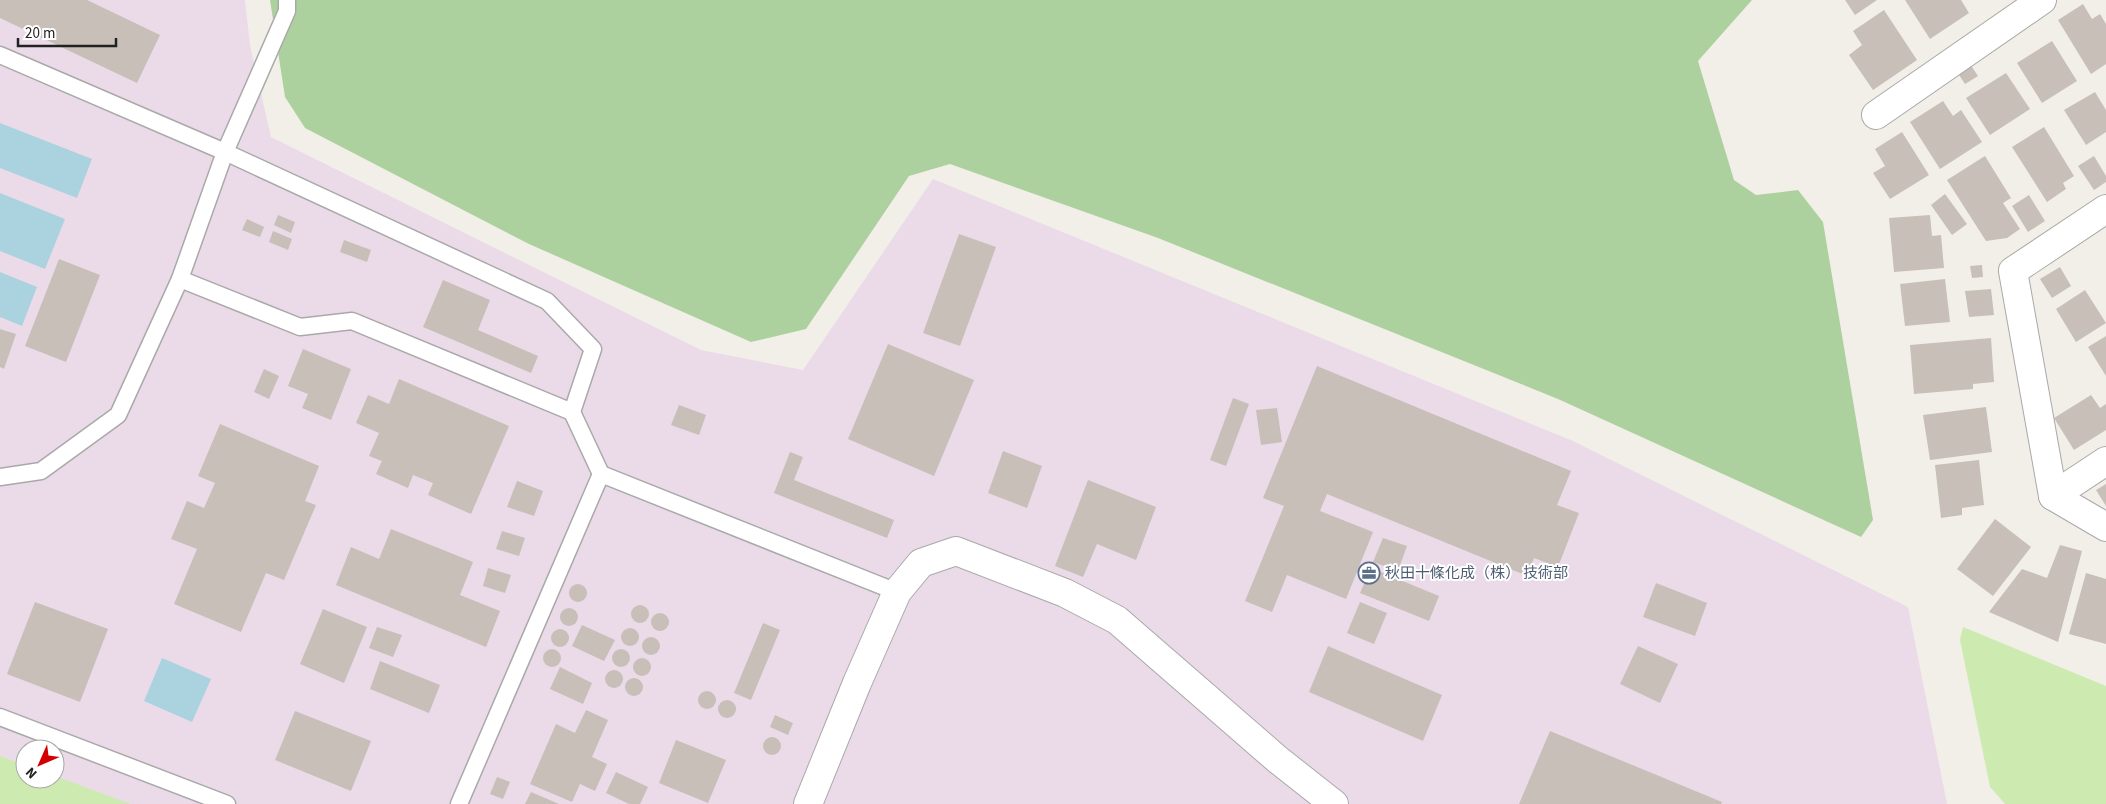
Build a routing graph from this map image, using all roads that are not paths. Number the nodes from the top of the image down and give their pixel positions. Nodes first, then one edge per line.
1 (287, 0) edge
2 (2042, 0) edge
3 (0, 55) edge
4 (1876, 115) dead end
5 (225, 152) junction
6 (2106, 210) edge
7 (180, 279) junction
8 (572, 412) junction
9 (2106, 461) edge
10 (601, 474) junction
11 (0, 477) edge
12 (2053, 496) junction
13 (2106, 527) edge
14 (897, 592) junction
15 (0, 717) edge
16 (227, 804) edge
17 (459, 804) edge
18 (808, 804) edge
19 (1334, 804) edge

1 - 5 lane
2 - 4 street
3 - 5 lane
5 - 7 lane
5 - 8 lane
6 - 12 street
7 - 8 lane
7 - 11 lane
8 - 10 lane
9 - 12 street
10 - 14 lane
10 - 17 lane
12 - 13 street
14 - 18 street
14 - 19 street
15 - 16 lane

